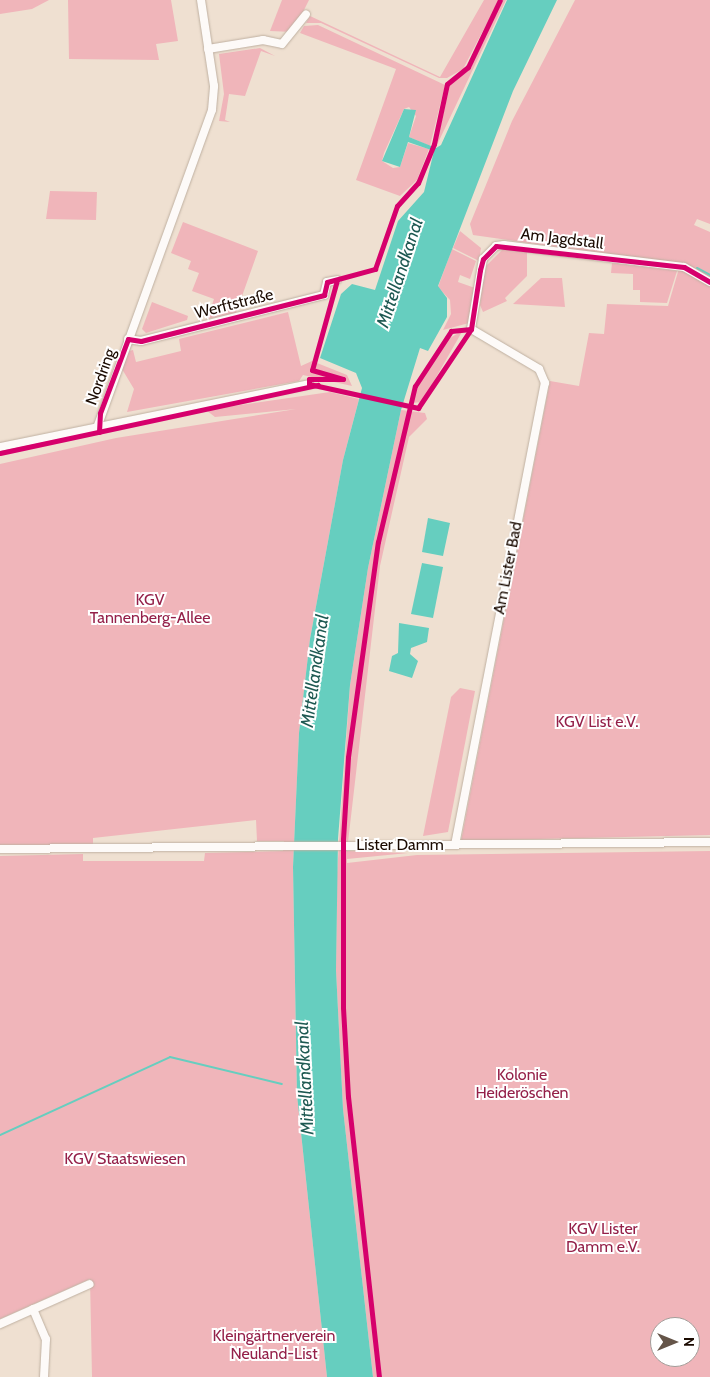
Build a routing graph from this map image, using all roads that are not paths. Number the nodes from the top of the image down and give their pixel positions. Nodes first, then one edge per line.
1 (201, 0) edge
2 (306, 14) dead end
3 (208, 50) junction
4 (337, 280) dead end
5 (710, 282) edge
6 (471, 329) joint
7 (128, 339) junction
8 (309, 384) dead end
9 (98, 425) junction
10 (0, 447) edge
11 (710, 842) edge
12 (455, 845) junction
13 (0, 850) edge
14 (90, 1284) dead end
15 (33, 1310) junction
16 (0, 1324) edge
17 (44, 1377) edge

1 - 3 street, Nordring
2 - 3 street
3 - 7 street, Nordring
4 - 7 street, Werftstraße
5 - 6 street, Am Jagdstall
6 - 12 street, Am Lister Bad
7 - 9 street, Nordring
8 - 9 street
9 - 10 street
11 - 12 street, Lister Damm
12 - 13 street, Lister Damm
14 - 15 street
15 - 16 street
15 - 17 street

